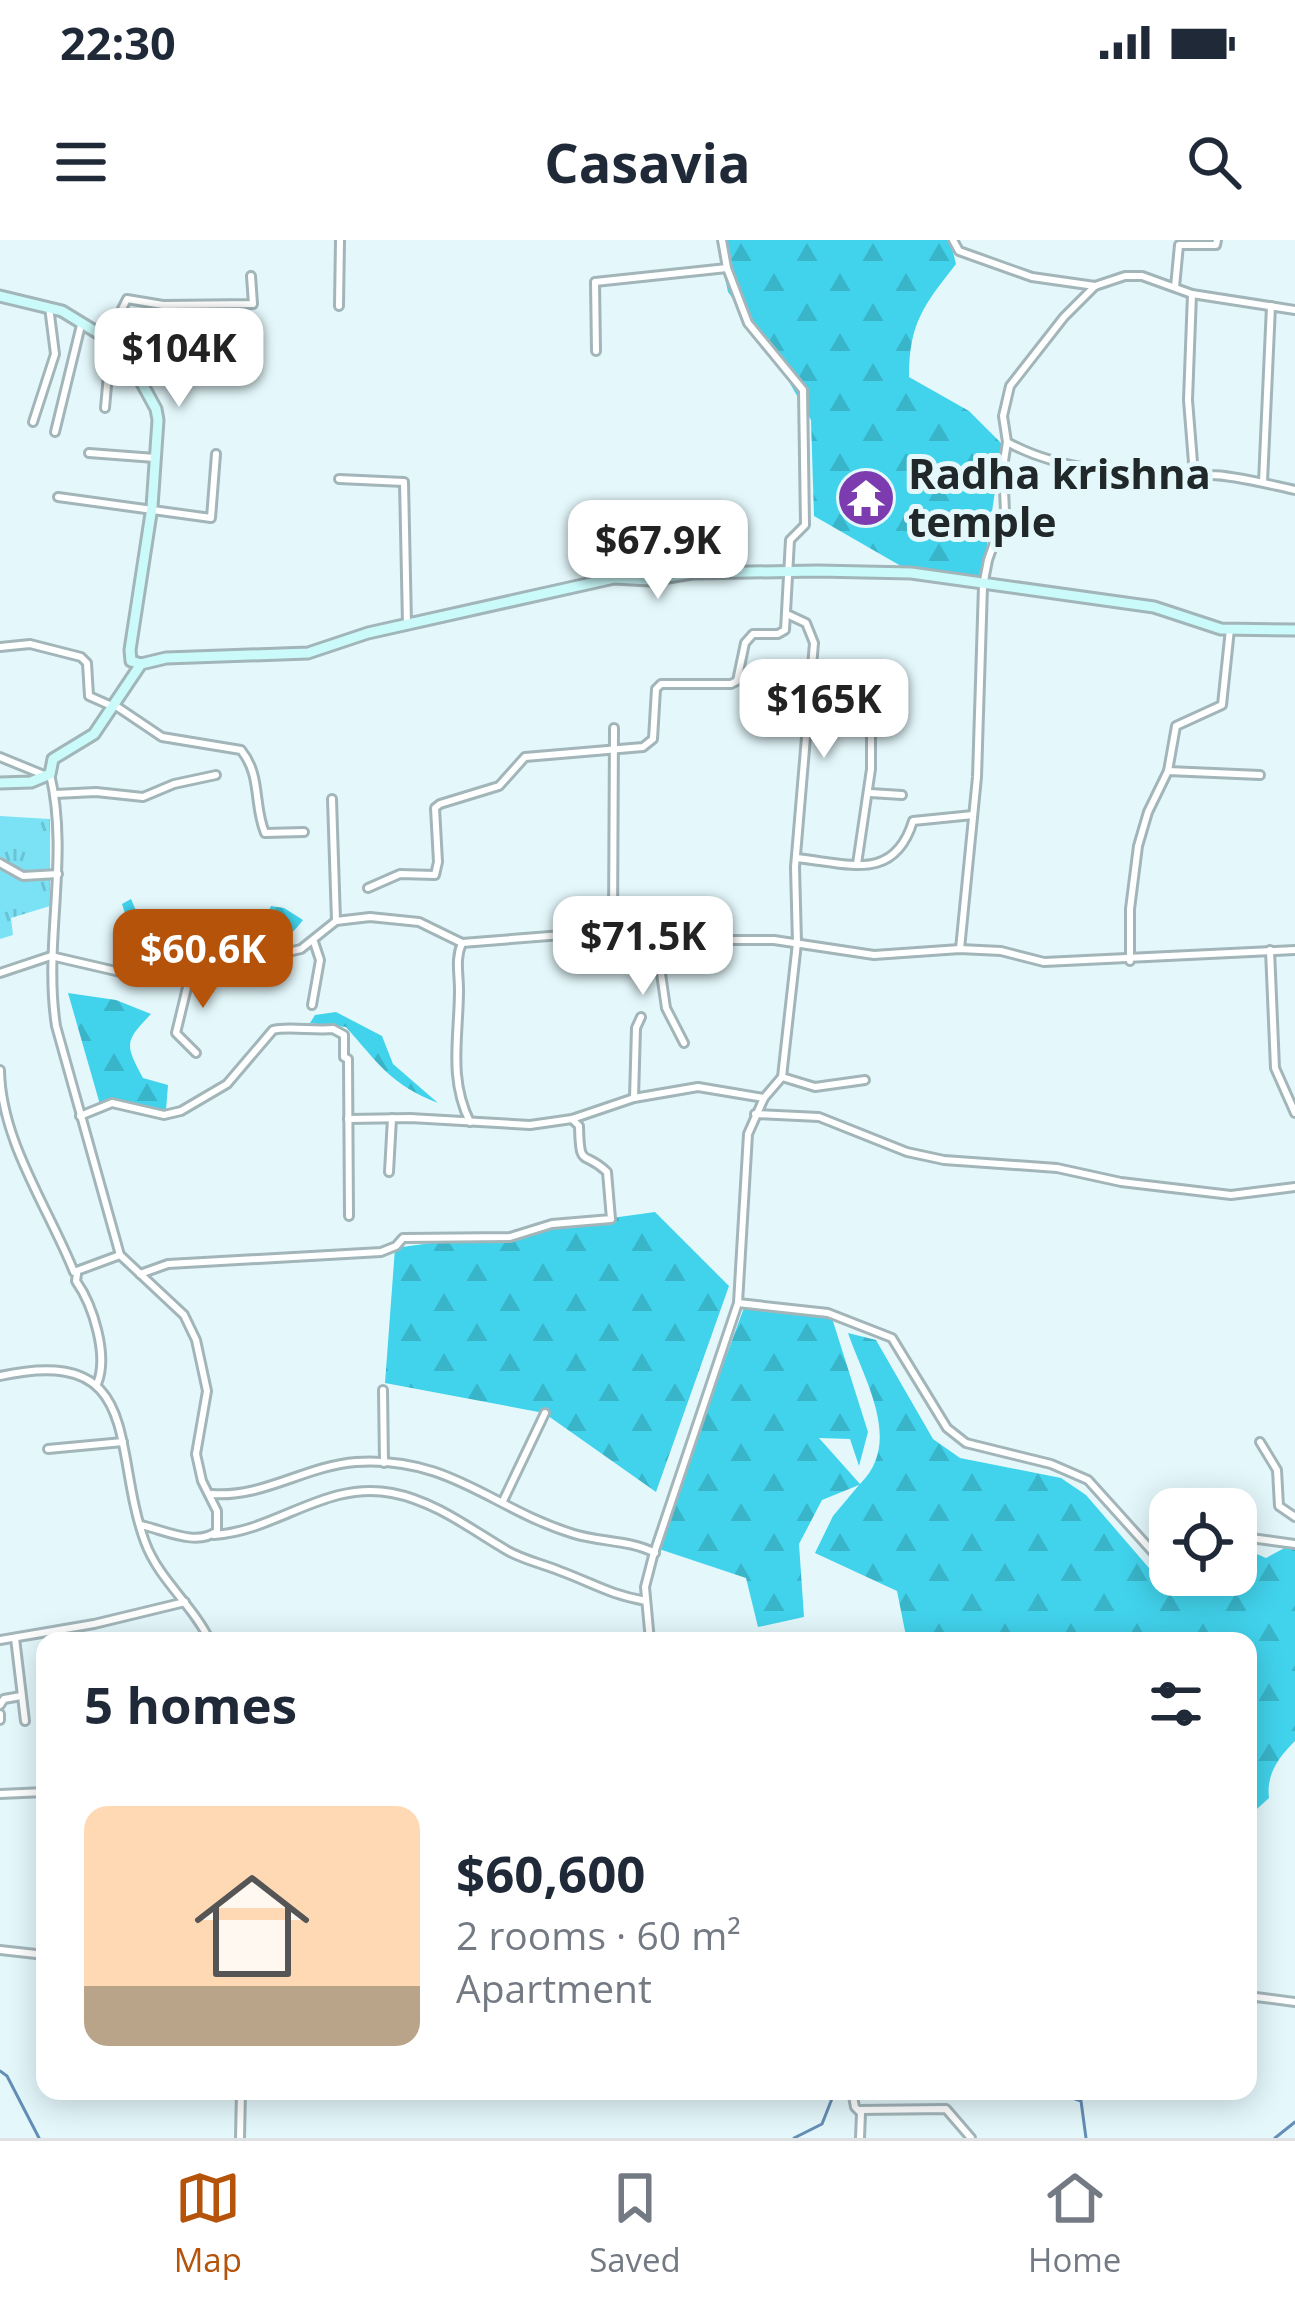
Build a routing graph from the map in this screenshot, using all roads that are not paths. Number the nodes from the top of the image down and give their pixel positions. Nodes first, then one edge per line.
1 (340, 240) edge
2 (722, 240) edge
3 (953, 240) edge
4 (1217, 240) edge
5 (727, 268) junction
6 (251, 276) dead end
7 (1095, 286) junction
8 (1175, 287) junction
9 (1192, 294) junction
10 (0, 296) edge
11 (1271, 306) junction
12 (49, 307) junction
13 (339, 307) dead end
14 (1295, 310) edge
15 (82, 322) junction
16 (111, 341) junction
17 (123, 346) junction
18 (596, 351) dead end
19 (104, 408) dead end
20 (33, 422) dead end
21 (55, 432) dead end
22 (1007, 442) junction
23 (89, 452) dead end
24 (216, 454) dead end
25 (155, 458) junction
26 (1194, 476) junction
27 (339, 479) dead end
28 (1263, 483) junction
29 (1295, 490) edge
30 (58, 496) dead end
31 (152, 507) junction
32 (790, 572) junction
33 (983, 586) junction
34 (789, 615) junction
35 (407, 624) junction
36 (1230, 629) junction
37 (1295, 630) edge
38 (0, 646) edge
39 (141, 664) junction
40 (115, 707) junction
41 (871, 707) dead end
42 (614, 728) dead end
43 (616, 749) junction
44 (0, 757) edge
45 (1168, 771) junction
46 (47, 775) junction
47 (216, 775) dead end
48 (1260, 775) dead end
49 (0, 784) edge
50 (868, 793) junction
51 (55, 794) junction
52 (902, 795) dead end
53 (332, 799) dead end
54 (973, 814) junction
55 (304, 832) dead end
56 (796, 858) junction
57 (0, 863) edge
58 (857, 864) junction
59 (58, 874) junction
60 (368, 888) dead end
61 (336, 921) junction
62 (613, 932) junction
63 (656, 939) junction
64 (314, 942) junction
65 (462, 943) junction
66 (797, 943) junction
67 (960, 949) junction
68 (1270, 950) junction
69 (1295, 950) edge
70 (51, 956) junction
71 (1130, 961) junction
72 (0, 973) edge
73 (190, 975) junction
74 (312, 1005) dead end
75 (640, 1017) dead end
76 (684, 1043) dead end
77 (196, 1053) dead end
78 (0, 1070) edge
79 (782, 1077) junction
80 (866, 1080) dead end
81 (634, 1098) junction
82 (764, 1098) junction
83 (1295, 1113) edge
84 (755, 1114) junction
85 (80, 1116) junction
86 (392, 1118) junction
87 (348, 1119) junction
88 (572, 1119) junction
89 (470, 1122) junction
90 (389, 1172) dead end
91 (1295, 1187) edge
92 (350, 1216) dead end
93 (120, 1255) junction
94 (77, 1274) junction
95 (140, 1274) junction
96 (738, 1303) junction
97 (0, 1376) edge
98 (96, 1386) junction
99 (383, 1390) dead end
100 (544, 1413) dead end
101 (125, 1438) junction
102 (1261, 1442) dead end
103 (48, 1449) dead end
104 (384, 1463) junction
105 (208, 1494) junction
106 (503, 1501) junction
107 (1295, 1517) edge
108 (140, 1525) junction
109 (214, 1535) junction
110 (1257, 1539) edge
111 (1295, 1544) edge
112 (1149, 1548) edge
113 (655, 1553) junction
114 (647, 1601) junction
115 (185, 1602) junction
116 (56, 1632) edge
117 (204, 1632) edge
118 (649, 1632) edge
119 (36, 1635) edge
120 (15, 1638) junction
121 (0, 1640) edge
122 (21, 1696) junction
123 (0, 1713) edge
124 (25, 1720) dead end
125 (36, 1792) edge
126 (0, 1794) edge
127 (0, 1950) edge
128 (36, 1954) edge
129 (1257, 1997) edge
130 (1295, 2002) edge
131 (241, 2100) edge
132 (855, 2100) edge
133 (859, 2110) junction
134 (240, 2138) edge
135 (860, 2138) edge
136 (971, 2138) edge

1 - 13 street
2 - 5 street
3 - 7 street
4 - 8 street
5 - 18 street
5 - 32 street
6 - 17 street
7 - 8 street
7 - 22 street
8 - 9 street
9 - 11 street
9 - 26 street
10 - 12 street
11 - 14 street
11 - 28 street
12 - 15 street
12 - 20 street
15 - 16 street
15 - 21 street
16 - 17 street
16 - 19 street
17 - 25 street
22 - 26 street
22 - 33 street
23 - 25 street
24 - 31 street
25 - 31 street
26 - 28 street
27 - 35 street
28 - 29 street
30 - 31 street
31 - 39 street
32 - 33 street
32 - 34 street
32 - 35 street
33 - 36 street
33 - 54 street
34 - 43 street
34 - 56 street
35 - 39 street
36 - 37 street
36 - 45 street
38 - 40 street
39 - 40 street
40 - 46 street
40 - 55 street
41 - 50 street
42 - 43 street
43 - 60 street
43 - 62 street
44 - 46 street
45 - 48 street
45 - 71 street
46 - 49 street
46 - 51 street
47 - 51 street
50 - 52 street
50 - 58 street
51 - 59 street
53 - 61 street
54 - 58 street
54 - 67 street
56 - 58 street
56 - 66 street
57 - 59 street
59 - 70 street
61 - 64 street
61 - 65 street
62 - 63 street
62 - 65 street
63 - 66 street
63 - 76 street
64 - 73 street
64 - 74 street
65 - 89 street
66 - 67 street
66 - 79 street
67 - 71 street
68 - 69 street
68 - 71 street
68 - 83 street
70 - 72 street
70 - 73 street
70 - 85 street
73 - 77 street
75 - 81 street
78 - 94 street
79 - 80 street
79 - 82 street
81 - 82 street
81 - 88 street
82 - 84 street
84 - 91 street
84 - 96 street
85 - 87 street
85 - 93 street
86 - 87 street
86 - 89 street
86 - 90 street
87 - 92 street
88 - 89 street
88 - 95 street
93 - 94 street
93 - 95 street
94 - 98 street
95 - 105 street
96 - 112 street
96 - 113 street
97 - 98 street
98 - 101 street
99 - 104 street
100 - 106 street
101 - 103 street
101 - 108 street
102 - 107 street
104 - 105 street
104 - 106 street
105 - 109 street
106 - 113 street
108 - 109 street
108 - 115 street
109 - 114 street
110 - 111 street
113 - 114 street
114 - 118 street
115 - 116 street
115 - 117 street
119 - 120 street
120 - 121 street
120 - 122 street
122 - 123 street
122 - 124 street
125 - 126 street
127 - 128 street
129 - 130 street
131 - 134 street
132 - 133 street
133 - 135 street
133 - 136 street

